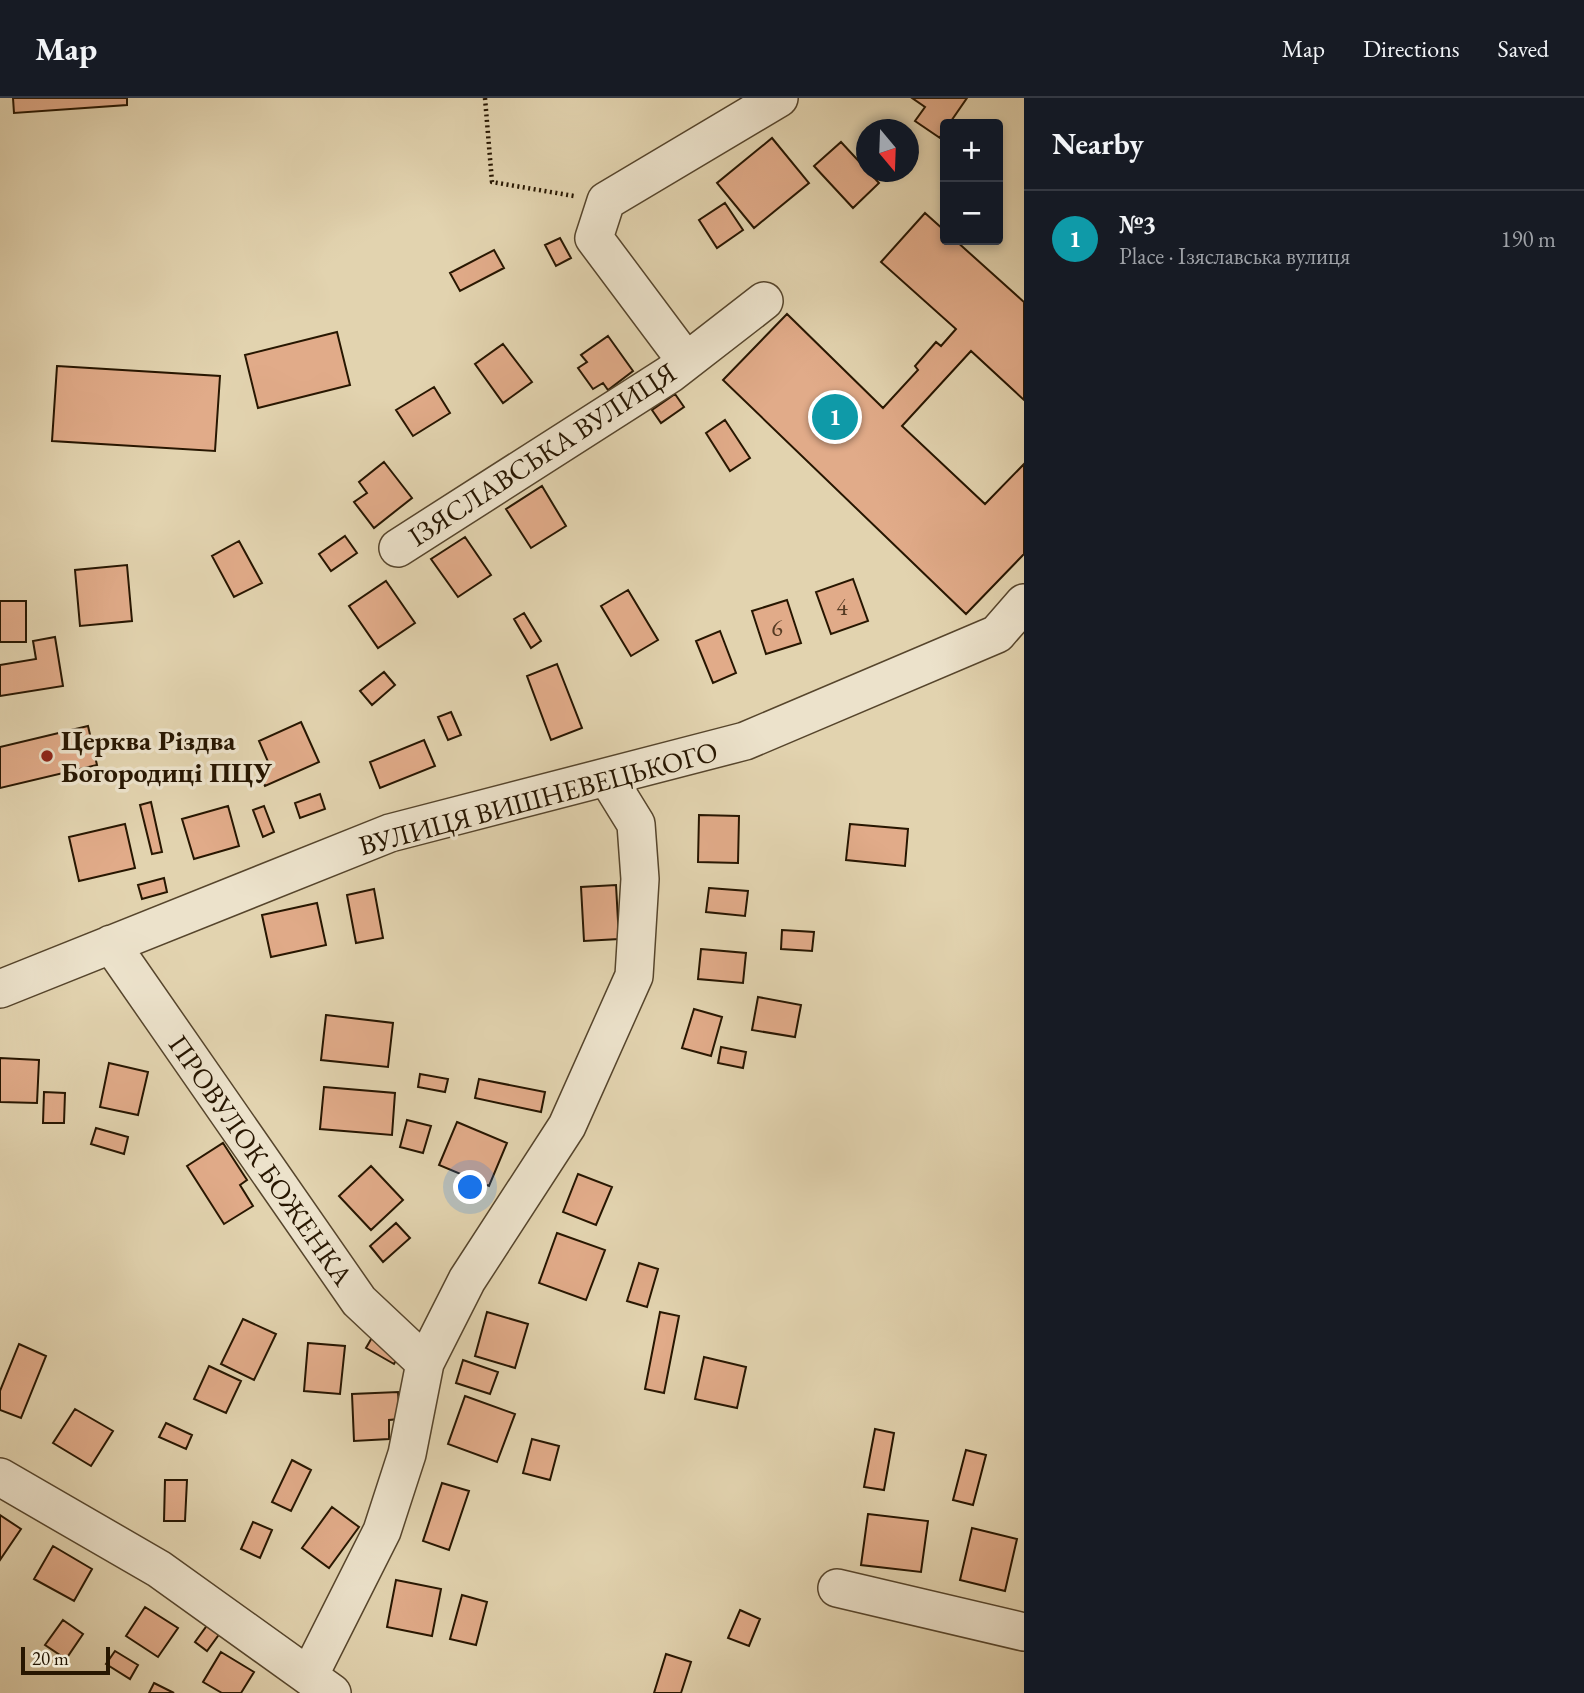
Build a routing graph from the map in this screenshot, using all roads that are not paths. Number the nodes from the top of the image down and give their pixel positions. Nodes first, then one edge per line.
1 (779, 98) edge
2 (764, 301) dead end
3 (686, 361) junction
4 (398, 548) dead end
5 (1024, 603) edge
6 (607, 777) junction
7 (111, 944) junction
8 (0, 989) edge
9 (425, 1363) junction
10 (0, 1477) edge
11 (837, 1588) dead end
12 (1024, 1632) edge
13 (321, 1684) edge

1 - 3 street, ІЗЯСЛАВСЬКА ВУЛИЦЯ
2 - 3 street, ІЗЯСЛАВСЬКА ВУЛИЦЯ
3 - 4 street, ІЗЯСЛАВСЬКА ВУЛИЦЯ
5 - 6 street, ВУЛИЦЯ ВИШНЕВЕЦЬКОГО
6 - 7 street, ВУЛИЦЯ ВИШНЕВЕЦЬКОГО
6 - 9 street
7 - 8 street, ВУЛИЦЯ ВИШНЕВЕЦЬКОГО
7 - 9 street, ПРОВУЛОК БОЖЕНКА
9 - 13 street
10 - 13 street
11 - 12 street

